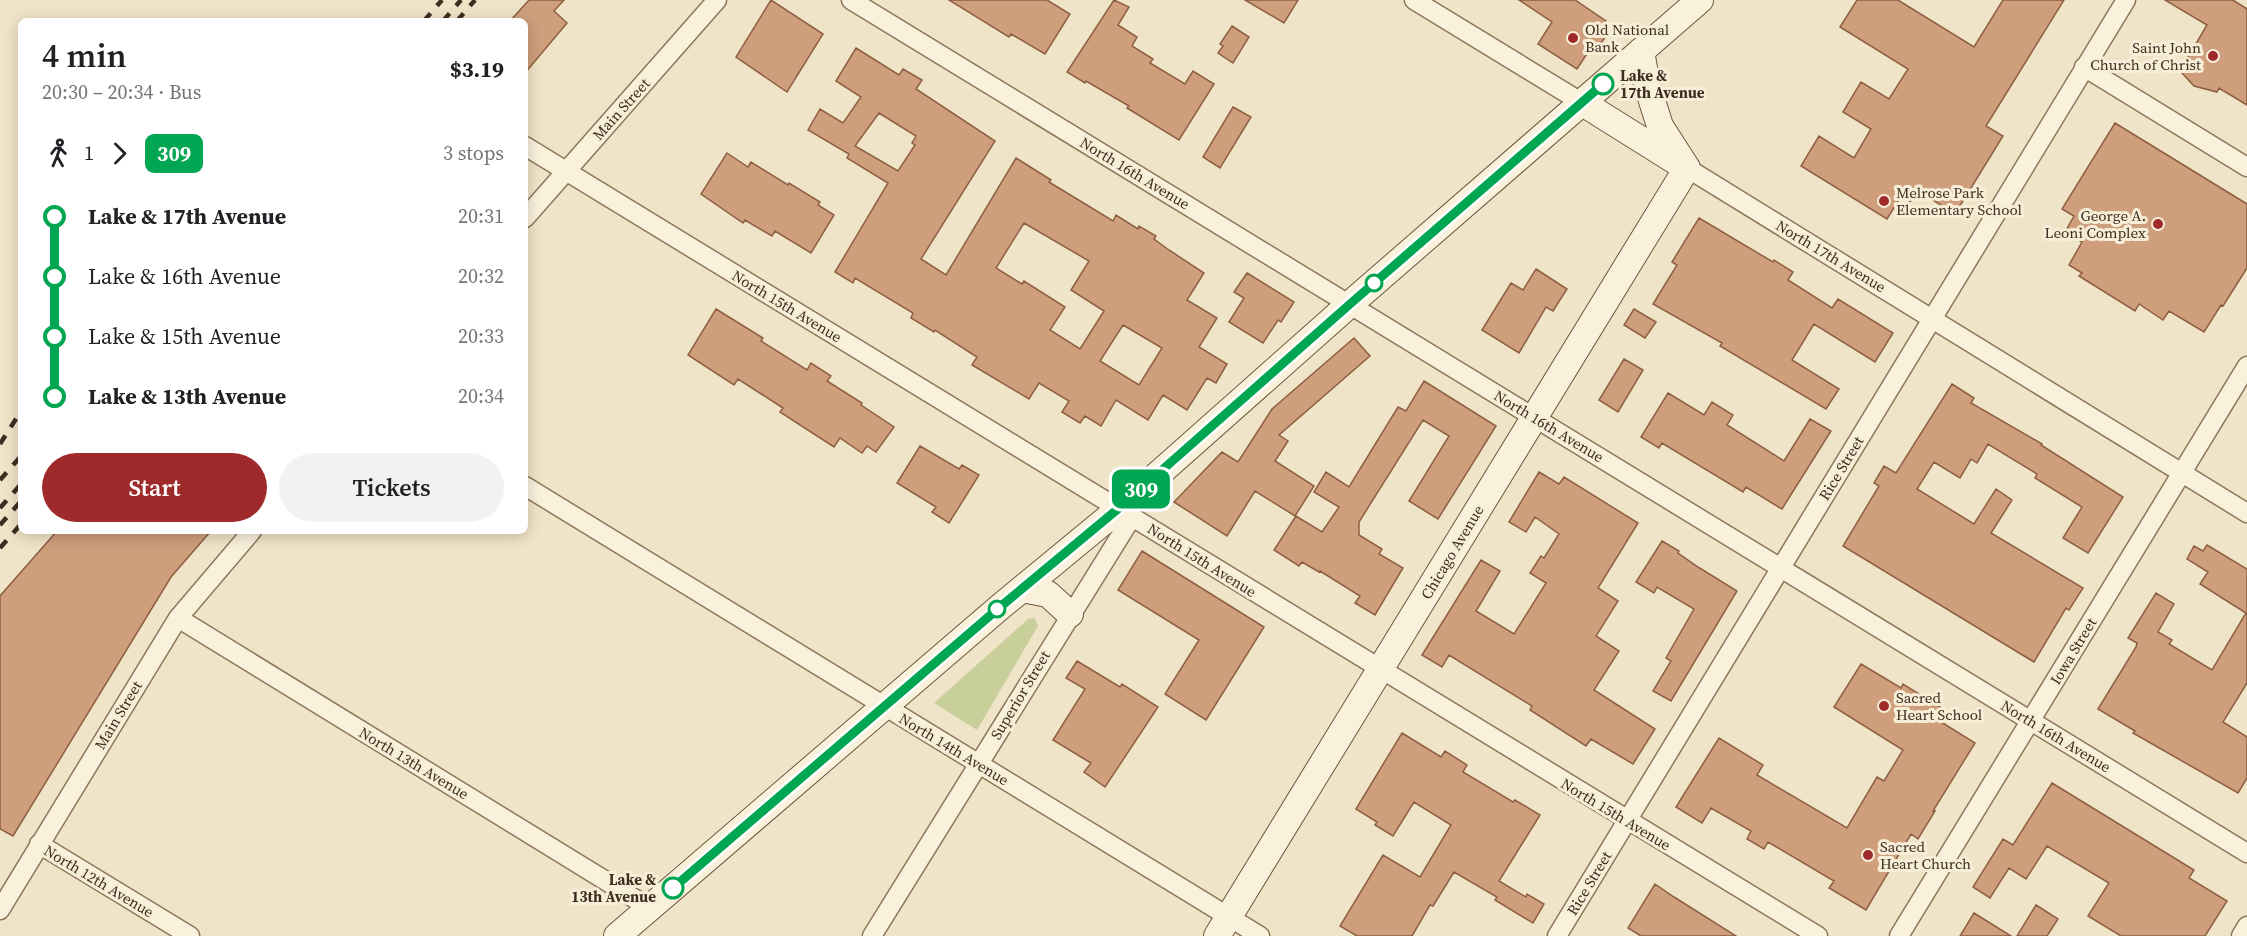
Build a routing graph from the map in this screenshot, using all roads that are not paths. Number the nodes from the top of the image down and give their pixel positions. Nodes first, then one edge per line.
1 (717, 0) edge
2 (851, 0) edge
3 (1414, 0) edge
4 (1700, 0) edge
5 (2126, 0) edge
6 (1641, 51) junction
7 (2084, 67) junction
8 (1581, 102) junction
9 (528, 148) edge
10 (2247, 166) edge
11 (1687, 168) junction
12 (566, 171) junction
13 (528, 215) edge
14 (1350, 304) junction
15 (1932, 318) junction
16 (2247, 366) edge
17 (1535, 417) junction
18 (2181, 474) junction
19 (528, 488) edge
20 (1125, 513) junction
21 (2247, 513) edge
22 (249, 534) edge
23 (1781, 567) junction
24 (1022, 589) junction
25 (1070, 614) junction
26 (178, 618) junction
27 (1380, 670) junction
28 (884, 707) junction
29 (2031, 720) junction
30 (979, 764) junction
31 (1627, 821) junction
32 (39, 844) junction
33 (2247, 853) edge
34 (650, 908) junction
35 (0, 910) edge
36 (1223, 926) edge
37 (2247, 926) edge
38 (190, 936) edge
39 (617, 936) edge
40 (872, 936) edge
41 (1260, 936) edge
42 (1557, 936) edge
43 (1818, 936) edge
44 (1899, 936) edge
45 (2241, 936) edge

1 - 12 street, Main Street
2 - 14 street, North 16th Avenue
3 - 8 street, North 17th Avenue
4 - 6 main road
5 - 7 street, Rice Street
6 - 8 main road
6 - 11 main road
7 - 10 street
7 - 15 street, Rice Street
8 - 11 main road, North 17th Avenue
8 - 14 main road
9 - 12 street, North 15th Avenue
11 - 15 street, North 17th Avenue
11 - 17 main road, Chicago Avenue
12 - 13 street, Main Street
12 - 20 street, North 15th Avenue
14 - 17 street, North 16th Avenue
14 - 20 main road
15 - 18 street, North 17th Avenue
15 - 23 street, Rice Street
16 - 18 street, Iowa Street
17 - 23 street, North 16th Avenue
17 - 27 main road, Chicago Avenue
18 - 21 street, North 17th Avenue
18 - 29 street, Iowa Street
19 - 28 street, North 14th Avenue
20 - 24 main road
20 - 25 street, Superior Street
20 - 27 street, North 15th Avenue
22 - 26 street, Main Street
23 - 29 street, North 16th Avenue
23 - 31 street, Rice Street
24 - 25 main road
24 - 28 main road
25 - 30 street, Superior Street
26 - 32 street, Main Street
26 - 34 street, North 13th Avenue
27 - 31 street, North 15th Avenue
27 - 36 main road, Chicago Avenue
28 - 30 street, North 14th Avenue
28 - 34 main road
29 - 33 street, North 16th Avenue
29 - 44 street, Iowa Street
30 - 36 street, North 14th Avenue
30 - 40 street, Superior Street
31 - 42 street, Rice Street
31 - 43 street, North 15th Avenue
32 - 35 street, Main Street
32 - 38 street, North 12th Avenue
34 - 39 main road
36 - 41 street, North 14th Avenue
37 - 45 street

